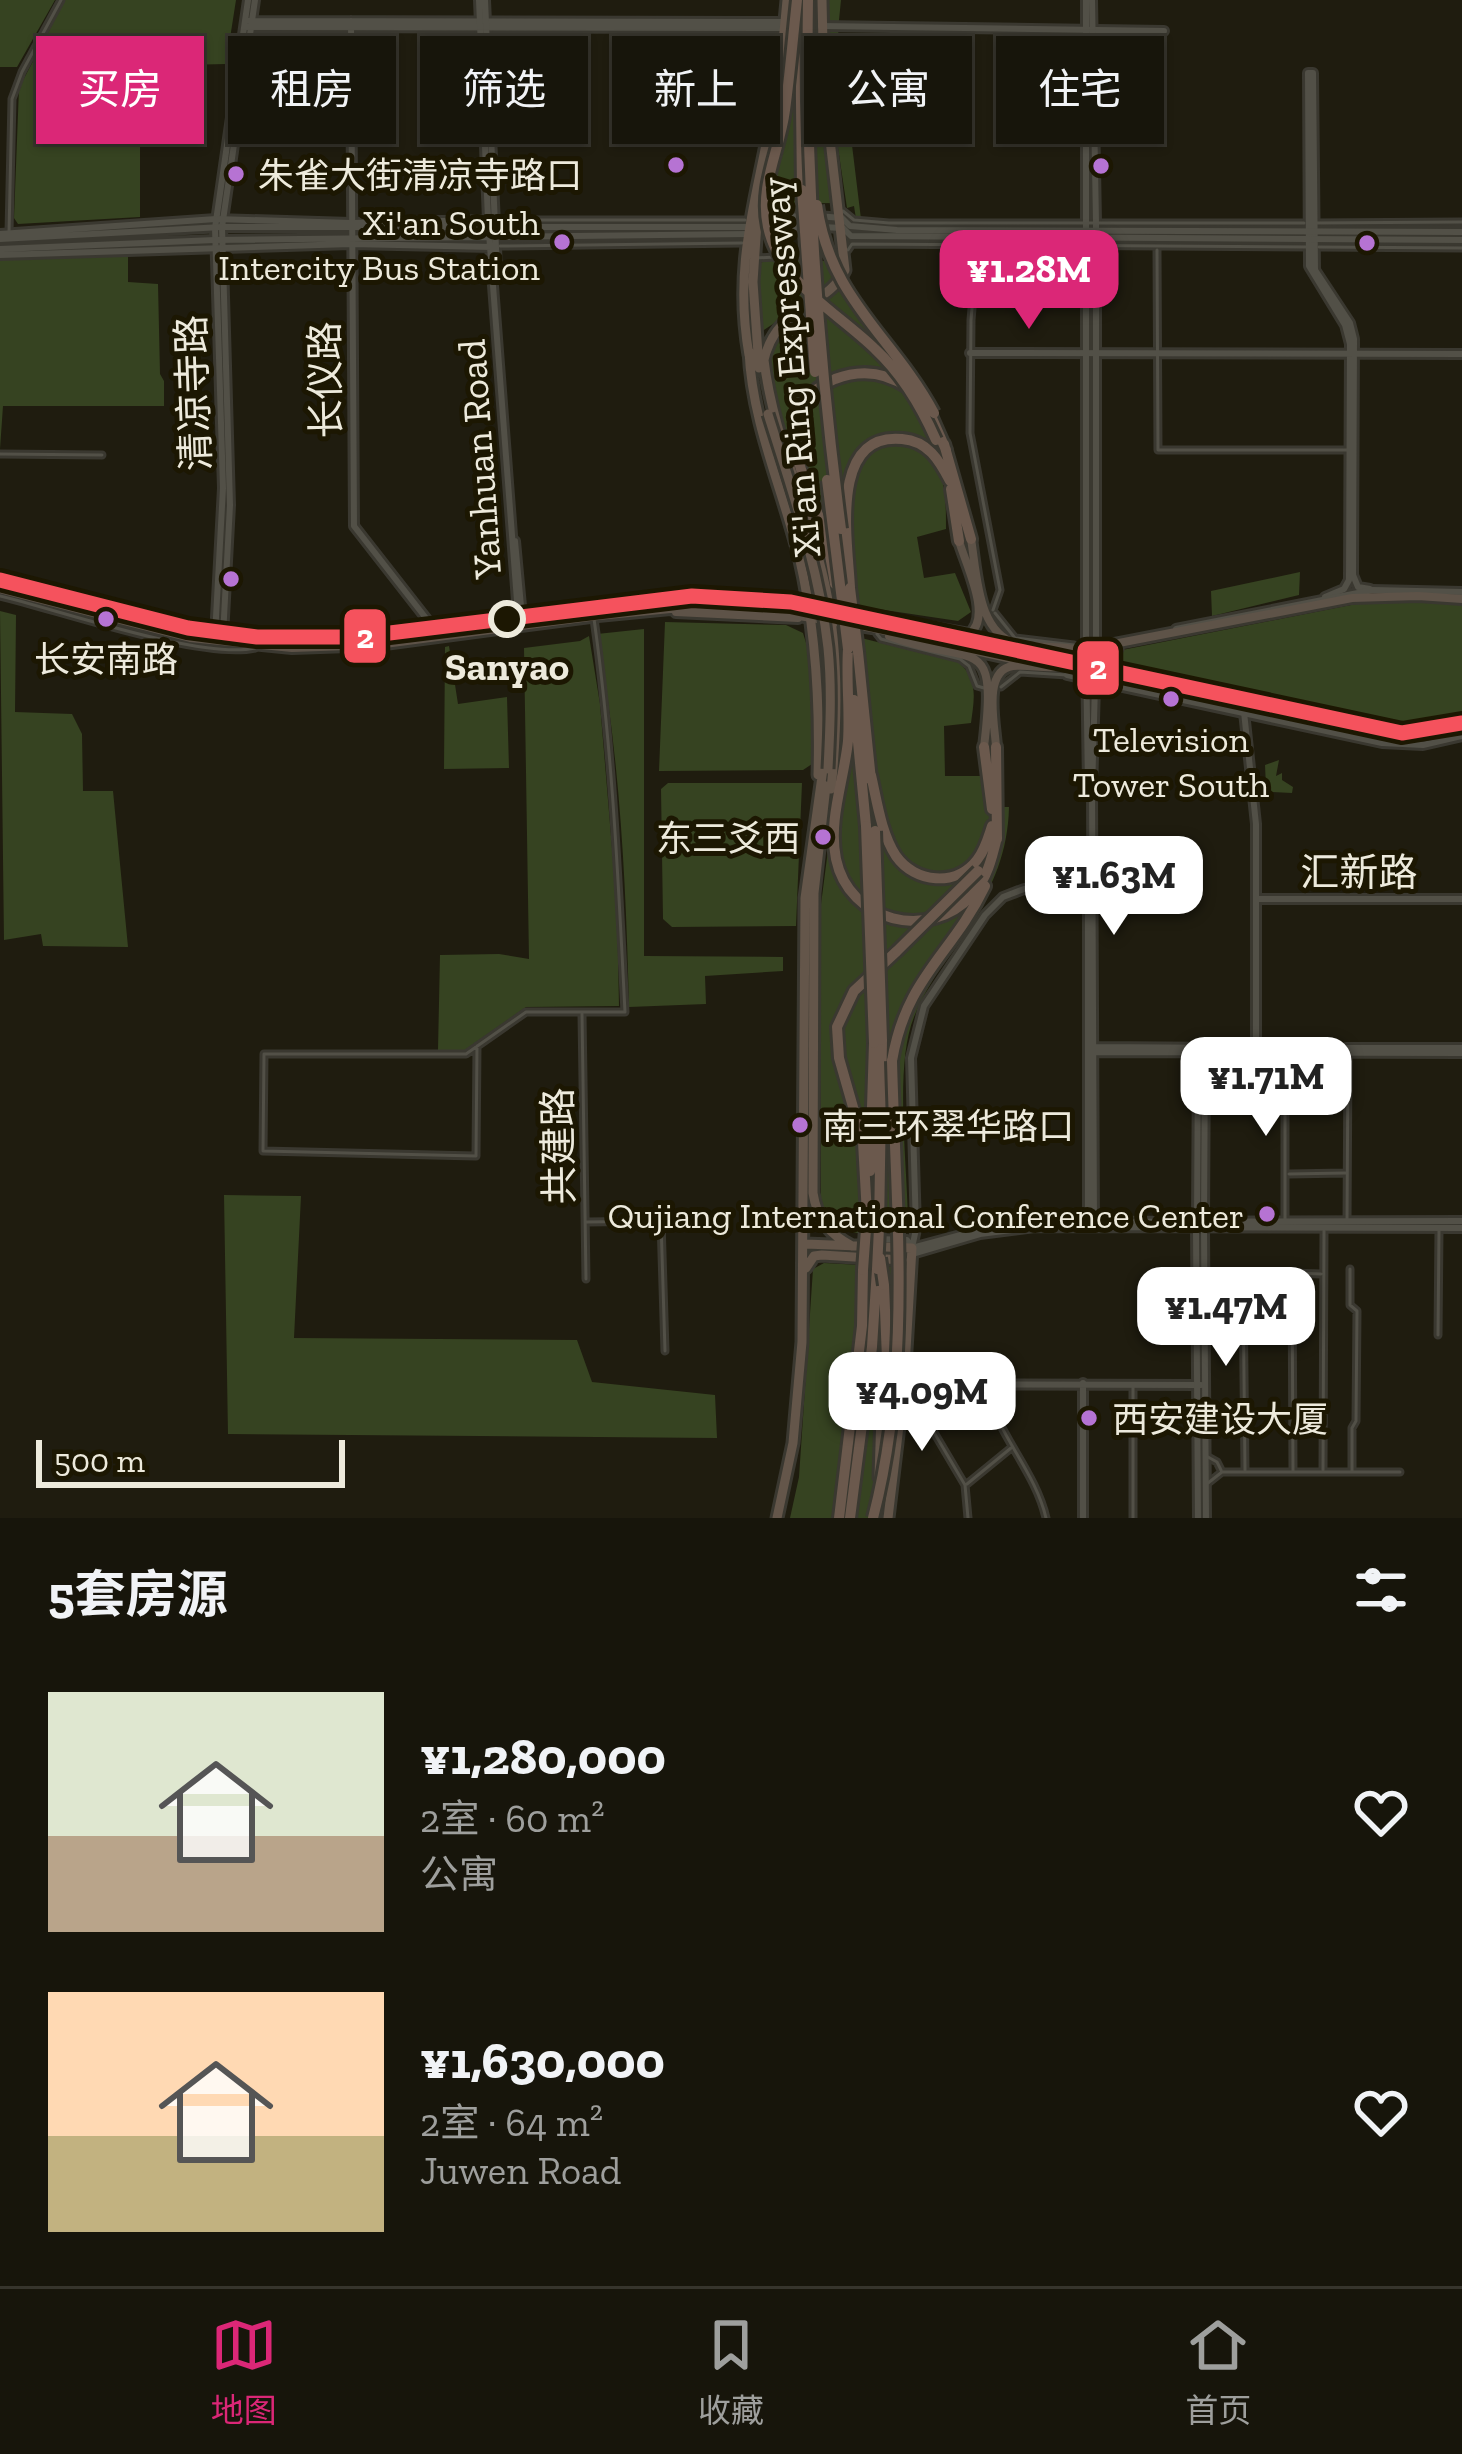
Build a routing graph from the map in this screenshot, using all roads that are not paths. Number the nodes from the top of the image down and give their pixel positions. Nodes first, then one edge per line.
1 (61, 0) edge
2 (251, 0) edge
3 (482, 0) edge
4 (787, 0) edge
5 (802, 0) edge
6 (822, 0) edge
7 (1089, 0) edge
8 (248, 24) junction
9 (351, 24) junction
10 (482, 24) junction
11 (784, 25) junction
12 (821, 26) junction
13 (1089, 29) junction
14 (1164, 31) dead end
15 (806, 36) edge
16 (809, 144) edge
17 (813, 144) edge
18 (842, 218) junction
19 (1462, 222) edge
20 (219, 223) junction
21 (493, 224) junction
22 (351, 226) junction
23 (750, 227) junction
24 (1092, 235) junction
25 (1311, 235) junction
26 (978, 238) junction
27 (1462, 240) edge
28 (6, 241) edge
29 (351, 242) junction
30 (494, 242) junction
31 (218, 244) junction
32 (1157, 248) junction
33 (0, 252) edge
34 (845, 255) junction
35 (753, 258) junction
36 (748, 351) junction
37 (970, 353) junction
38 (1091, 353) junction
39 (1462, 353) edge
40 (1158, 354) junction
41 (1352, 354) junction
42 (764, 360) junction
43 (761, 381) junction
44 (932, 444) junction
45 (1349, 449) junction
46 (946, 450) junction
47 (0, 454) edge
48 (102, 455) dead end
49 (965, 540) junction
50 (0, 585) edge
51 (850, 588) junction
52 (1373, 590) junction
53 (1462, 596) edge
54 (1325, 597) junction
55 (592, 604) junction
56 (808, 612) junction
57 (91, 613) junction
58 (830, 615) junction
59 (593, 618) junction
60 (99, 621) junction
61 (520, 621) junction
62 (872, 624) junction
63 (846, 630) junction
64 (436, 632) junction
65 (1162, 634) junction
66 (216, 637) junction
67 (1130, 642) junction
68 (260, 647) junction
69 (848, 649) junction
70 (1091, 651) junction
71 (1070, 663) junction
72 (1091, 673) junction
73 (1067, 675) joint
74 (1124, 676) junction
75 (987, 688) dead end
76 (1001, 688) dead end
77 (1178, 688) junction
78 (1196, 701) junction
79 (1244, 712) junction
80 (1462, 732) edge
81 (990, 747) junction
82 (826, 769) junction
83 (871, 775) junction
84 (817, 807) junction
85 (822, 824) junction
86 (994, 831) junction
87 (973, 870) junction
88 (1090, 887) junction
89 (1256, 899) junction
90 (1462, 899) edge
91 (582, 1012) junction
92 (477, 1046) junction
93 (1256, 1048) junction
94 (1091, 1049) junction
95 (1201, 1050) junction
96 (1285, 1050) junction
97 (1462, 1050) edge
98 (1348, 1052) junction
99 (1347, 1173) junction
100 (1285, 1174) junction
101 (867, 1215) junction
102 (586, 1222) junction
103 (1091, 1224) junction
104 (1201, 1224) junction
105 (1285, 1225) junction
106 (1347, 1225) junction
107 (1462, 1225) edge
108 (1438, 1228) junction
109 (1324, 1229) junction
110 (829, 1230) junction
111 (852, 1246) junction
112 (805, 1248) junction
113 (878, 1250) junction
114 (912, 1251) junction
115 (870, 1269) junction
116 (1350, 1269) dead end
117 (1324, 1274) junction
118 (803, 1276) junction
119 (586, 1279) dead end
120 (1243, 1283) dead end
121 (1438, 1335) dead end
122 (665, 1351) dead end
123 (923, 1383) junction
124 (986, 1383) junction
125 (904, 1384) junction
126 (1083, 1384) junction
127 (1133, 1384) junction
128 (1201, 1385) junction
129 (881, 1414) joint
130 (1012, 1447) junction
131 (1205, 1455) junction
132 (1323, 1470) junction
133 (1292, 1471) junction
134 (1352, 1471) junction
135 (1222, 1472) junction
136 (1245, 1472) junction
137 (1400, 1472) dead end
138 (1205, 1484) junction
139 (965, 1485) junction
140 (777, 1518) edge
141 (838, 1518) edge
142 (850, 1518) edge
143 (873, 1518) edge
144 (886, 1518) edge
145 (968, 1518) edge
146 (1046, 1518) edge
147 (1083, 1518) edge
148 (1132, 1518) edge
149 (1202, 1518) edge

1 - 28 street
2 - 8 street, 清凉寺路
3 - 10 street, Yanhuan Road
4 - 11 highway
5 - 15 highway, Xi'an Ring Expressway, bridge
5 - 44 highway, bridge
5 - 63 highway, Xi'an Ring Expressway, bridge
6 - 12 highway
7 - 13 street
8 - 9 street
8 - 20 street, 清凉寺路
9 - 10 street
9 - 22 street, 长仪路
10 - 11 street
10 - 21 street, Yanhuan Road
11 - 23 highway
12 - 13 street
12 - 18 highway
13 - 14 street
13 - 24 street
16 - 51 highway, Xi'an Ring Expressway, bridge
17 - 46 highway, bridge
18 - 23 street
18 - 23 street
18 - 24 street
18 - 26 street
18 - 34 highway
19 - 25 street
20 - 22 street
20 - 28 street
20 - 31 street, 清凉寺路
21 - 22 street
21 - 23 street
21 - 30 street, Yanhuan Road
22 - 29 street, 长仪路
23 - 30 street
23 - 35 highway
23 - 36 highway
24 - 25 street
24 - 26 street
24 - 26 street
24 - 32 street
24 - 38 street
25 - 25 street
25 - 27 street
25 - 27 street
25 - 32 street
25 - 41 street
26 - 34 street
26 - 37 street
28 - 31 street
28 - 33 street
29 - 30 street
29 - 31 street
29 - 64 street, 长仪路
30 - 61 street, Yanhuan Road
31 - 66 street, 清凉寺路
32 - 40 street
34 - 35 street
34 - 42 highway
35 - 43 highway
36 - 56 highway
36 - 82 highway, bridge
37 - 38 street
37 - 70 street
38 - 40 street
38 - 70 street
39 - 41 street
40 - 41 street
40 - 45 street
41 - 45 street
41 - 52 street
42 - 43 highway
42 - 58 highway
43 - 82 highway, bridge
44 - 49 highway
44 - 51 highway, bridge
45 - 54 street
46 - 49 highway
46 - 63 highway, bridge
47 - 48 street
49 - 62 main road
49 - 70 main road
50 - 57 main road
50 - 60 street
50 - 66 main road
51 - 83 highway, bridge
52 - 53 street
52 - 54 street
53 - 65 main road
54 - 65 street
55 - 56 main road
55 - 59 street
55 - 61 main road
56 - 58 main road
56 - 59 main road
56 - 84 highway
57 - 60 street
57 - 66 main road
58 - 62 main road
58 - 85 highway
59 - 61 main road
59 - 91 street
60 - 68 street
61 - 64 main road
62 - 70 main road
62 - 71 main road
62 - 75 street
62 - 81 main road
63 - 69 highway, Xi'an Ring Expressway, bridge
64 - 66 main road
64 - 68 main road
65 - 67 main road
66 - 68 main road
67 - 70 main road
67 - 74 main road
69 - 86 highway, bridge
69 - 101 highway, Xi'an Ring Expressway, bridge
70 - 72 street
71 - 72 main road
71 - 81 main road
72 - 73 street
72 - 74 main road
72 - 78 street
72 - 88 street
73 - 76 street
74 - 77 main road
77 - 78 street
77 - 80 main road
78 - 79 street
79 - 80 street
79 - 89 street
81 - 86 highway
82 - 84 highway
82 - 85 highway
83 - 87 highway
83 - 113 highway, Xi'an Ring Expressway, bridge
84 - 112 highway
85 - 110 highway
86 - 87 highway
86 - 143 highway, bridge
87 - 101 highway, bridge
88 - 94 street
88 - 114 street
89 - 90 street, 汇新路
89 - 93 street
91 - 92 street
91 - 102 street, 共建路
92 - 92 street
93 - 95 street
93 - 96 street
94 - 95 street
94 - 103 street
95 - 96 street
95 - 104 street
96 - 97 street
96 - 98 street
96 - 100 street
97 - 98 street
98 - 99 street
99 - 100 street
99 - 106 street
100 - 105 street
101 - 115 highway, Xi'an Ring Expressway, bridge
102 - 119 street, 共建路
102 - 122 street
103 - 104 street
103 - 114 street
104 - 105 street
104 - 128 street
105 - 106 street
105 - 109 street
106 - 107 street
106 - 108 street
106 - 109 street
107 - 108 street
108 - 121 street
109 - 117 street
110 - 111 highway
110 - 114 street
111 - 112 highway
111 - 114 highway
112 - 114 highway
112 - 118 highway
113 - 115 highway, Xi'an Ring Expressway, bridge
113 - 129 highway, bridge
114 - 118 highway
114 - 125 highway
115 - 141 highway, Xi'an Ring Expressway
115 - 142 highway, Xi'an Ring Expressway
116 - 134 street
117 - 132 street
117 - 133 street
118 - 140 highway
120 - 136 street
123 - 124 street
123 - 125 street
123 - 139 street
124 - 126 street
124 - 130 street
125 - 144 highway
126 - 127 street
126 - 147 street
127 - 128 street
127 - 148 street
128 - 131 street
128 - 149 street
129 - 144 highway
130 - 139 street
130 - 146 street
131 - 135 street
131 - 138 street
132 - 133 street
132 - 134 street
133 - 136 street
134 - 137 street
135 - 136 street
135 - 138 street
138 - 149 street
139 - 145 street

